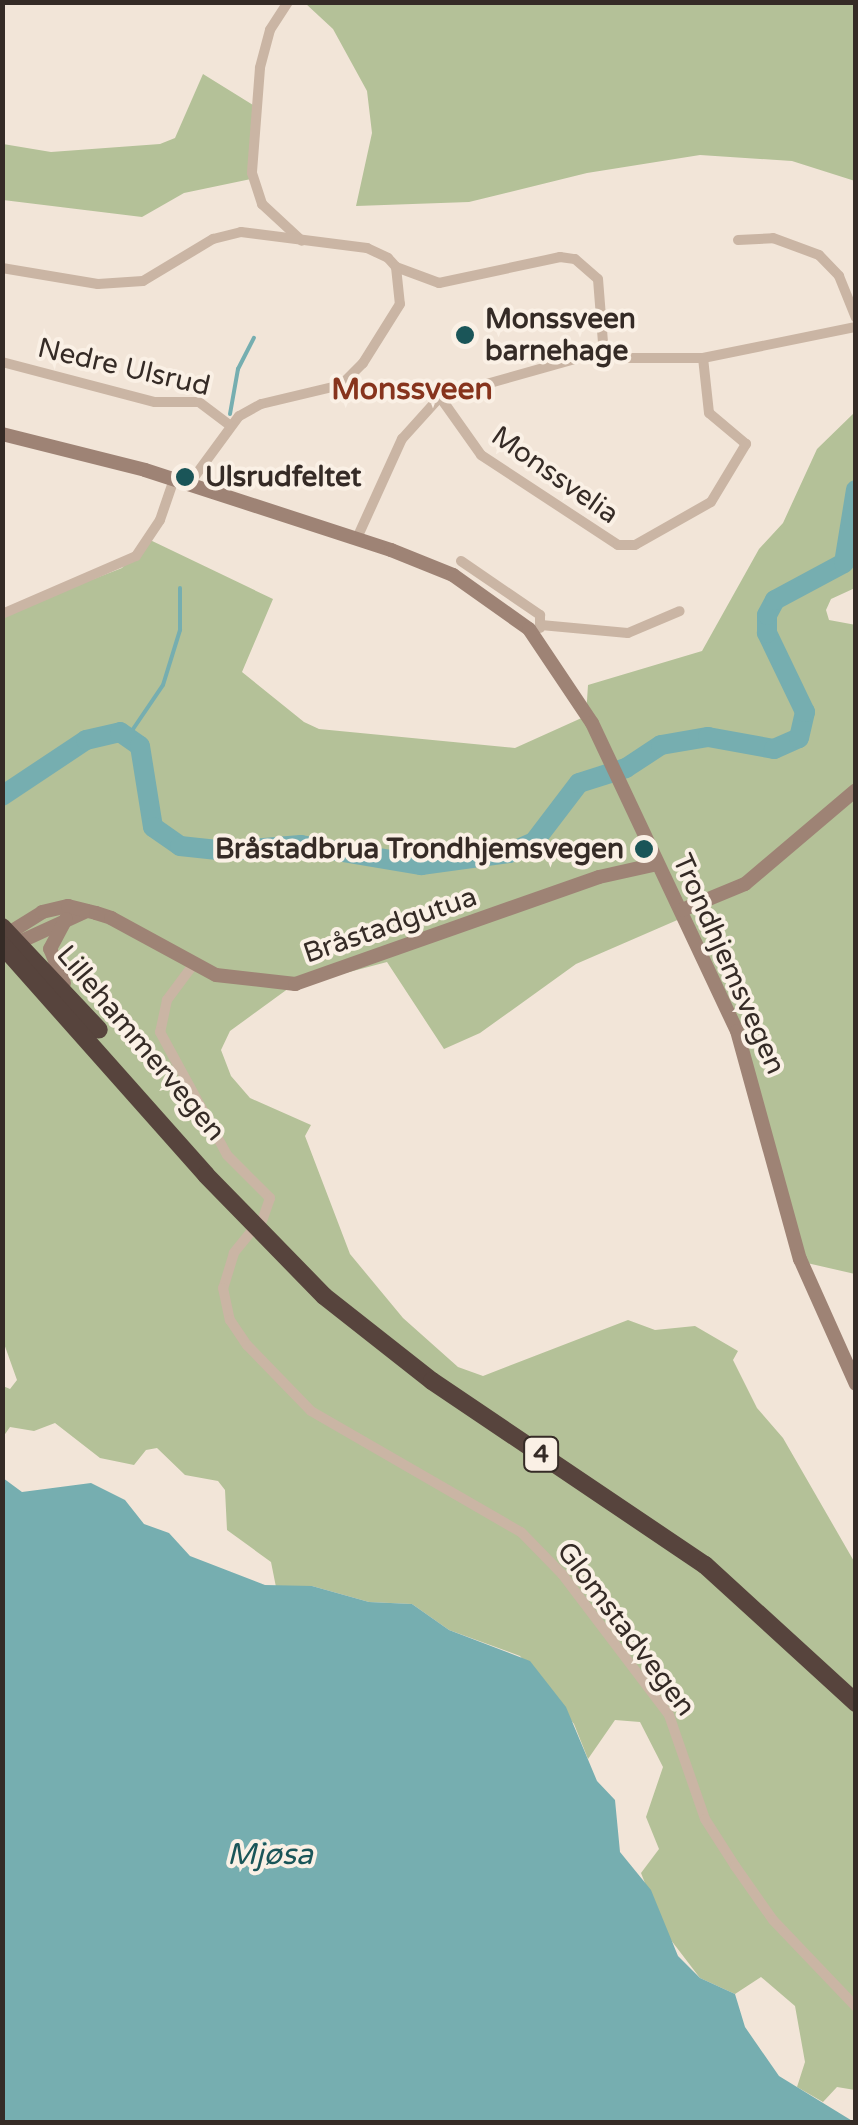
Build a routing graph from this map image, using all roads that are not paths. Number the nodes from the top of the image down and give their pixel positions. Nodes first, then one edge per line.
1 (288, 2) edge
2 (738, 240) dead end
3 (307, 244) junction
4 (396, 267) junction
5 (2, 268) edge
6 (856, 318) edge
7 (856, 327) edge
8 (604, 356) junction
9 (703, 358) junction
10 (2, 362) edge
11 (440, 397) junction
12 (230, 424) junction
13 (2, 434) edge
14 (182, 482) junction
15 (357, 538) junction
16 (461, 561) dead end
17 (680, 611) dead end
18 (2, 614) edge
19 (538, 632) junction
20 (856, 790) edge
21 (658, 864) junction
22 (682, 910) junction
23 (87, 911) junction
24 (67, 918) junction
25 (8, 939) edge
26 (193, 965) junction
27 (86, 1015) junction
28 (232, 1200) junction
29 (262, 1221) dead end
30 (250, 1233) dead end
31 (856, 1384) edge
32 (856, 1703) edge
33 (856, 2008) edge

1 - 3 street
2 - 6 street
3 - 4 street
3 - 5 street
4 - 8 street
4 - 12 street
7 - 9 street
8 - 9 street
8 - 11 street
9 - 11 street, Monssvelia
10 - 12 street, Nedre Ulsrud
11 - 15 street
12 - 14 street
13 - 14 main road, Trondhjemsvegen
14 - 15 main road, Trondhjemsvegen
14 - 18 street
15 - 19 main road, Trondhjemsvegen
16 - 19 street, Trondhjemsvegen
17 - 19 street
19 - 21 main road, Trondhjemsvegen
20 - 22 main road
21 - 22 main road, Trondhjemsvegen
21 - 26 main road, Bråstadgutua
22 - 31 main road, Trondhjemsvegen
23 - 24 main road
23 - 25 main road, Bråstadgutua
23 - 26 main road, Bråstadgutua
24 - 25 main road
24 - 27 main road
25 - 27 highway, Lillehammervegen / 4
25 - 28 highway, Lillehammervegen / 4
26 - 29 street
27 - 28 highway, Lillehammervegen / 4
28 - 32 highway, Lillehammervegen / 4
30 - 33 street, Glomstadvegen

